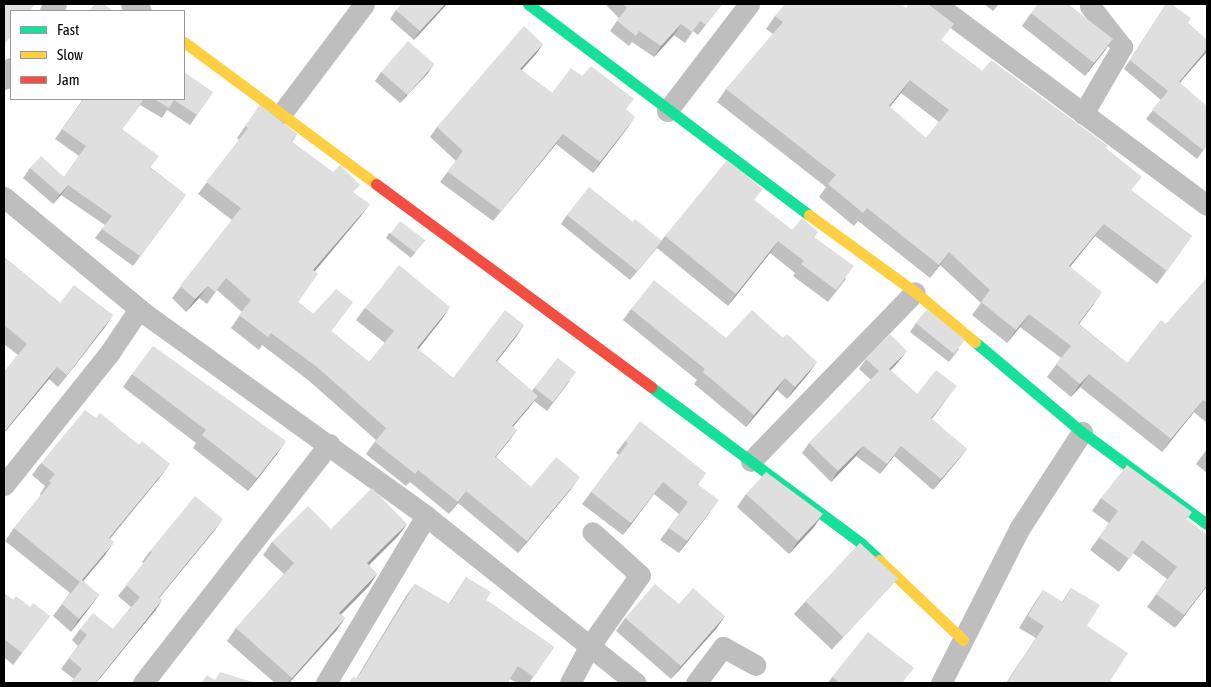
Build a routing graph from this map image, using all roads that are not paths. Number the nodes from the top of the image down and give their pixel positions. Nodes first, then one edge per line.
1 (364, 4) edge
2 (528, 4) edge
3 (749, 4) edge
4 (936, 4) edge
5 (1090, 6) dead end
6 (185, 43) edge
7 (667, 112) junction
8 (282, 113) junction
9 (1082, 114) junction
10 (4, 197) edge
11 (1207, 205) edge
12 (915, 292) junction
13 (139, 309) junction
14 (1082, 432) junction
15 (330, 444) junction
16 (751, 461) junction
17 (4, 484) edge
18 (426, 516) junction
19 (1207, 524) edge
20 (592, 532) dead end
21 (963, 640) junction
22 (589, 647) junction
23 (755, 665) dead end
24 (143, 683) edge
25 (326, 683) edge
26 (570, 683) edge
27 (636, 683) edge
28 (696, 683) edge
29 (941, 683) edge

1 - 8 street
2 - 7 street
3 - 7 street
4 - 9 street
5 - 9 street
6 - 8 street
7 - 12 street
8 - 16 street
9 - 11 street
10 - 13 street
12 - 14 street
12 - 16 street
13 - 15 street
13 - 17 street
14 - 19 street
14 - 21 street
15 - 18 street
15 - 24 street
16 - 21 street
18 - 22 street
18 - 25 street
20 - 22 street
21 - 29 street
22 - 26 street
22 - 27 street
23 - 28 street

